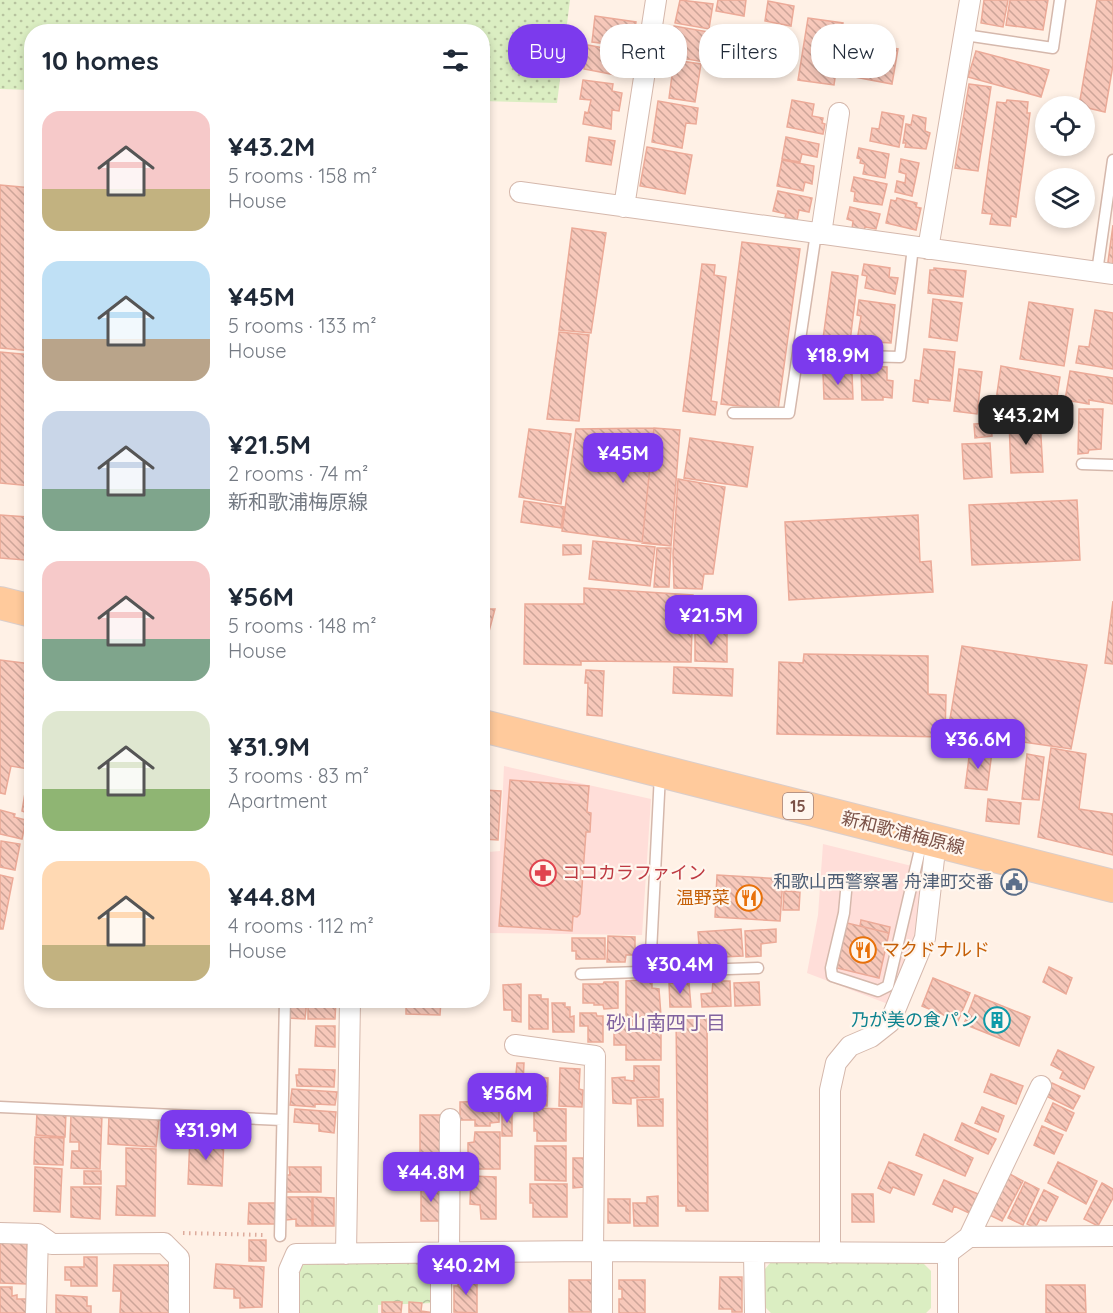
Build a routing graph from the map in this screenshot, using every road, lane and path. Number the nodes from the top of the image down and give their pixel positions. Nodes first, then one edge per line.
1 (656, 0) edge
2 (970, 0) edge
3 (1060, 0) edge
4 (964, 35) junction
5 (839, 113) dead end
6 (1113, 160) edge
7 (520, 192) dead end
8 (624, 207) junction
9 (818, 234) junction
10 (921, 248) junction
11 (1105, 273) edge
12 (858, 356) dead end
13 (733, 413) dead end
14 (1082, 464) dead end
15 (1113, 465) edge
16 (0, 603) edge
17 (24, 609) edge
18 (490, 728) edge
19 (661, 771) junction
20 (929, 839) junction
21 (847, 881) dead end
22 (1113, 886) edge
23 (758, 968) dead end
24 (650, 972) junction
25 (581, 974) dead end
26 (285, 1008) edge
27 (350, 1008) edge
28 (515, 1045) dead end
29 (1041, 1086) dead end
30 (0, 1107) edge
31 (450, 1119) dead end
32 (282, 1120) junction
33 (0, 1233) edge
34 (38, 1234) junction
35 (280, 1236) dead end
36 (1113, 1236) edge
37 (969, 1237) junction
38 (598, 1251) junction
39 (445, 1253) junction
40 (754, 1253) junction
41 (830, 1253) junction
42 (948, 1253) junction
43 (346, 1254) junction
44 (36, 1313) edge
45 (179, 1313) edge
46 (289, 1313) edge
47 (441, 1313) edge
48 (602, 1313) edge
49 (755, 1313) edge
50 (948, 1313) edge

1 - 8 street
2 - 4 street
3 - 4 lane
4 - 10 street
5 - 9 street
6 - 11 lane
7 - 8 street
8 - 9 street
9 - 10 street
9 - 13 lane
10 - 11 street
10 - 12 lane
14 - 15 lane
16 - 17 main road
18 - 19 main road, 新和歌浦梅原線 / 15
19 - 20 main road, 新和歌浦梅原線 / 15
19 - 24 lane
20 - 21 lane
20 - 22 main road, 新和歌浦梅原線 / 15
20 - 41 street
23 - 24 lane
24 - 25 lane
26 - 32 lane
27 - 43 street
28 - 38 street
29 - 37 street
30 - 32 lane
31 - 39 street
32 - 35 lane
33 - 34 street
34 - 44 street
34 - 45 street
36 - 37 street
37 - 42 street
38 - 39 street
38 - 40 street
38 - 48 street
39 - 43 street
39 - 47 street
40 - 41 street
40 - 49 street
41 - 42 street
42 - 50 street
43 - 46 street

